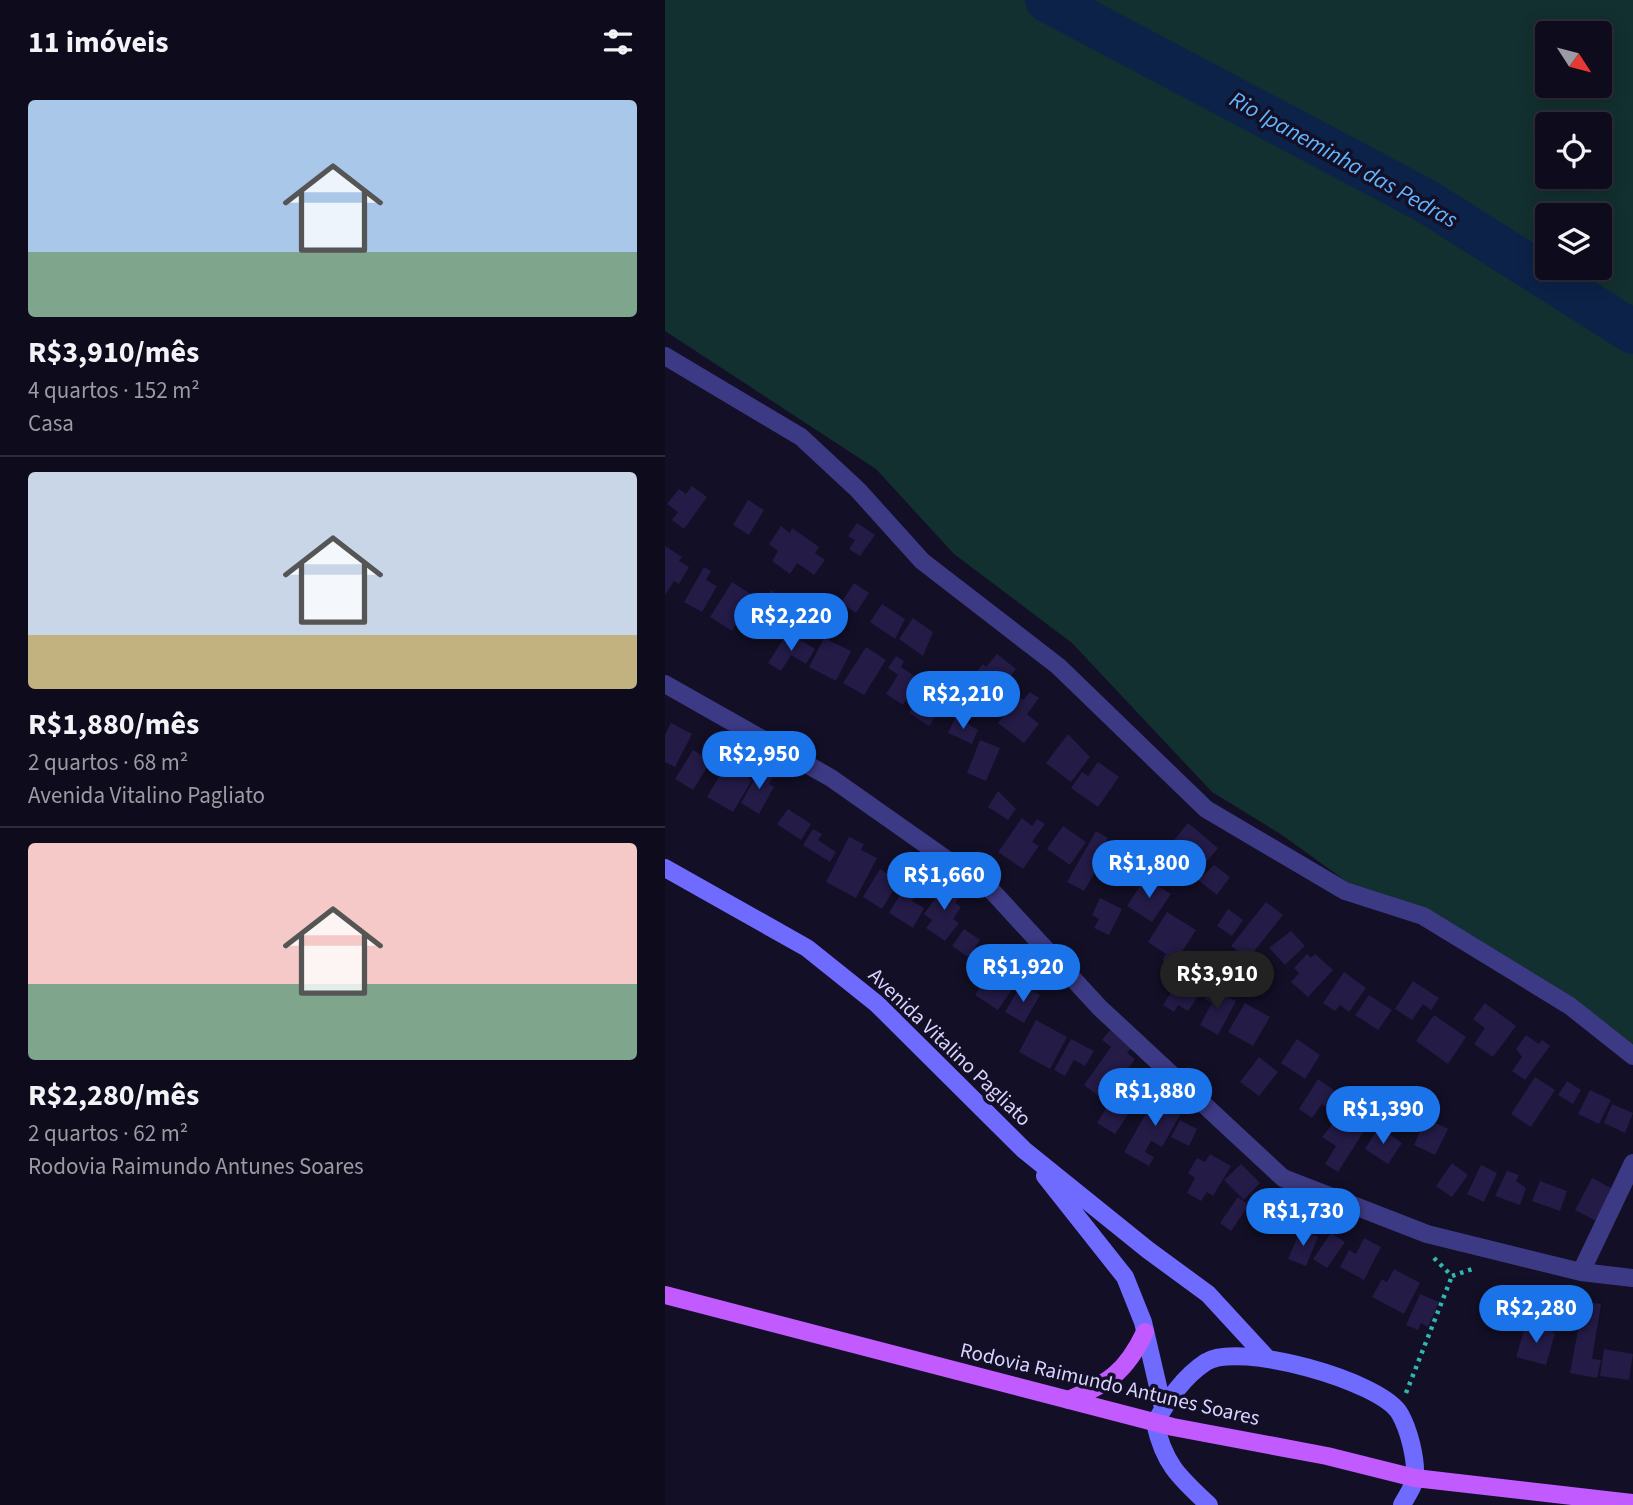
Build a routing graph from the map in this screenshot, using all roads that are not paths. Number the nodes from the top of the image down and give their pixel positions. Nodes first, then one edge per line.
1 (665, 356) edge
2 (665, 684) edge
3 (665, 868) edge
4 (1633, 1056) edge
5 (1024, 1150) junction
6 (1633, 1163) edge
7 (1581, 1272) junction
8 (1633, 1278) edge
9 (665, 1295) edge
10 (1145, 1332) junction
11 (1266, 1357) junction
12 (1068, 1400) junction
13 (1159, 1415) junction
14 (1415, 1478) junction
15 (1633, 1503) edge
16 (1209, 1505) edge
17 (1402, 1505) edge

1 - 4 street
2 - 7 street
3 - 5 street, Avenida Vitalino Pagliato
5 - 10 street
5 - 11 street
6 - 7 street
7 - 8 street
9 - 12 main road, Rodovia Raimundo Antunes Soares
10 - 12 main road
10 - 13 street
11 - 13 street
11 - 14 street
12 - 13 main road, Rodovia Raimundo Antunes Soares
13 - 14 main road, Rodovia Raimundo Antunes Soares
13 - 16 street
14 - 15 main road, Rodovia Raimundo Antunes Soares
14 - 17 street

